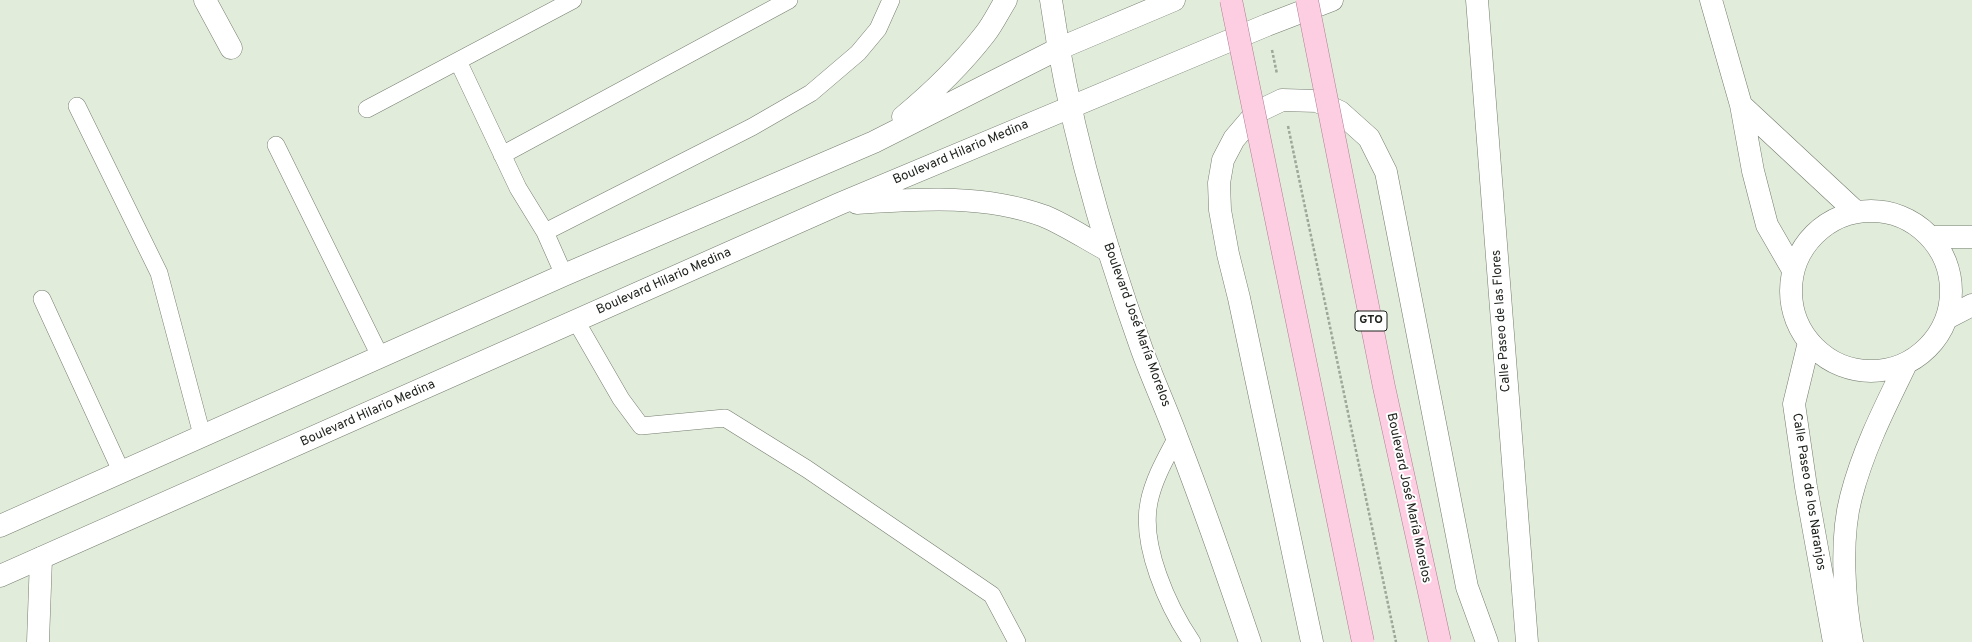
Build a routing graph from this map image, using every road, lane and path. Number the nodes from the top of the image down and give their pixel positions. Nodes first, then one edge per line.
1 (205, 0) edge
2 (574, 0) edge
3 (789, 0) edge
4 (891, 0) edge
5 (1006, 0) edge
6 (1051, 0) edge
7 (1174, 0) edge
8 (1231, 0) edge
9 (1308, 0) edge
10 (1332, 0) edge
11 (1477, 0) edge
12 (1711, 0) edge
13 (1268, 25) junction
14 (231, 48) dead end
15 (1058, 49) junction
16 (458, 61) junction
17 (1282, 100) junction
18 (1741, 105) junction
19 (77, 106) dead end
20 (1069, 108) junction
21 (367, 109) dead end
22 (874, 142) junction
23 (276, 145) dead end
24 (502, 155) junction
25 (839, 204) junction
26 (1856, 212) junction
27 (545, 232) junction
28 (1931, 237) junction
29 (1972, 237) edge
30 (1109, 251) junction
31 (1793, 270) junction
32 (564, 275) junction
33 (42, 299) dead end
34 (1972, 305) edge
35 (1947, 318) junction
36 (576, 321) junction
37 (1809, 342) junction
38 (380, 356) junction
39 (1906, 364) junction
40 (202, 435) junction
41 (1177, 437) junction
42 (121, 471) junction
43 (0, 526) edge
44 (41, 558) junction
45 (0, 576) edge
46 (38, 642) edge
47 (1017, 642) edge
48 (1192, 642) edge
49 (1250, 642) edge
50 (1312, 642) edge
51 (1363, 642) edge
52 (1396, 642) edge
53 (1440, 642) edge
54 (1487, 642) edge
55 (1527, 642) edge
56 (1834, 642) edge
57 (1852, 642) edge

1 - 14 street
2 - 16 lane
3 - 24 lane
4 - 27 lane
5 - 22 street
6 - 15 street, Boulevard José María Morelos
7 - 15 street
8 - 51 main road, bridge
9 - 53 main road, Boulevard José María Morelos / GTO, bridge
10 - 13 street, Boulevard Hilario Medina
11 - 55 street, Calle Paseo de las Flores
12 - 18 street
13 - 17 path
13 - 20 street, Boulevard Hilario Medina
15 - 20 street, Boulevard José María Morelos
15 - 22 street
16 - 21 lane
16 - 24 lane
17 - 50 street
17 - 52 path
17 - 54 street
18 - 26 street
18 - 31 street
19 - 40 lane
20 - 25 street, Boulevard Hilario Medina
20 - 30 street, Boulevard José María Morelos
22 - 32 street
23 - 38 lane
24 - 27 lane
25 - 30 street
25 - 36 street, Boulevard Hilario Medina
26 - 28 street
26 - 31 street
27 - 32 lane
28 - 29 street
28 - 35 street
30 - 41 street, Boulevard José María Morelos
31 - 37 street
32 - 38 street
33 - 42 lane
34 - 35 street
35 - 39 street
36 - 44 street, Boulevard Hilario Medina
36 - 47 lane
37 - 39 street
37 - 56 street, Calle Paseo de los Naranjos
38 - 40 street
39 - 57 street, Calle Paseo de los Naranjos
40 - 42 street
41 - 48 lane
41 - 49 street, Boulevard José María Morelos
42 - 43 street
44 - 45 street, Boulevard Hilario Medina
44 - 46 street

